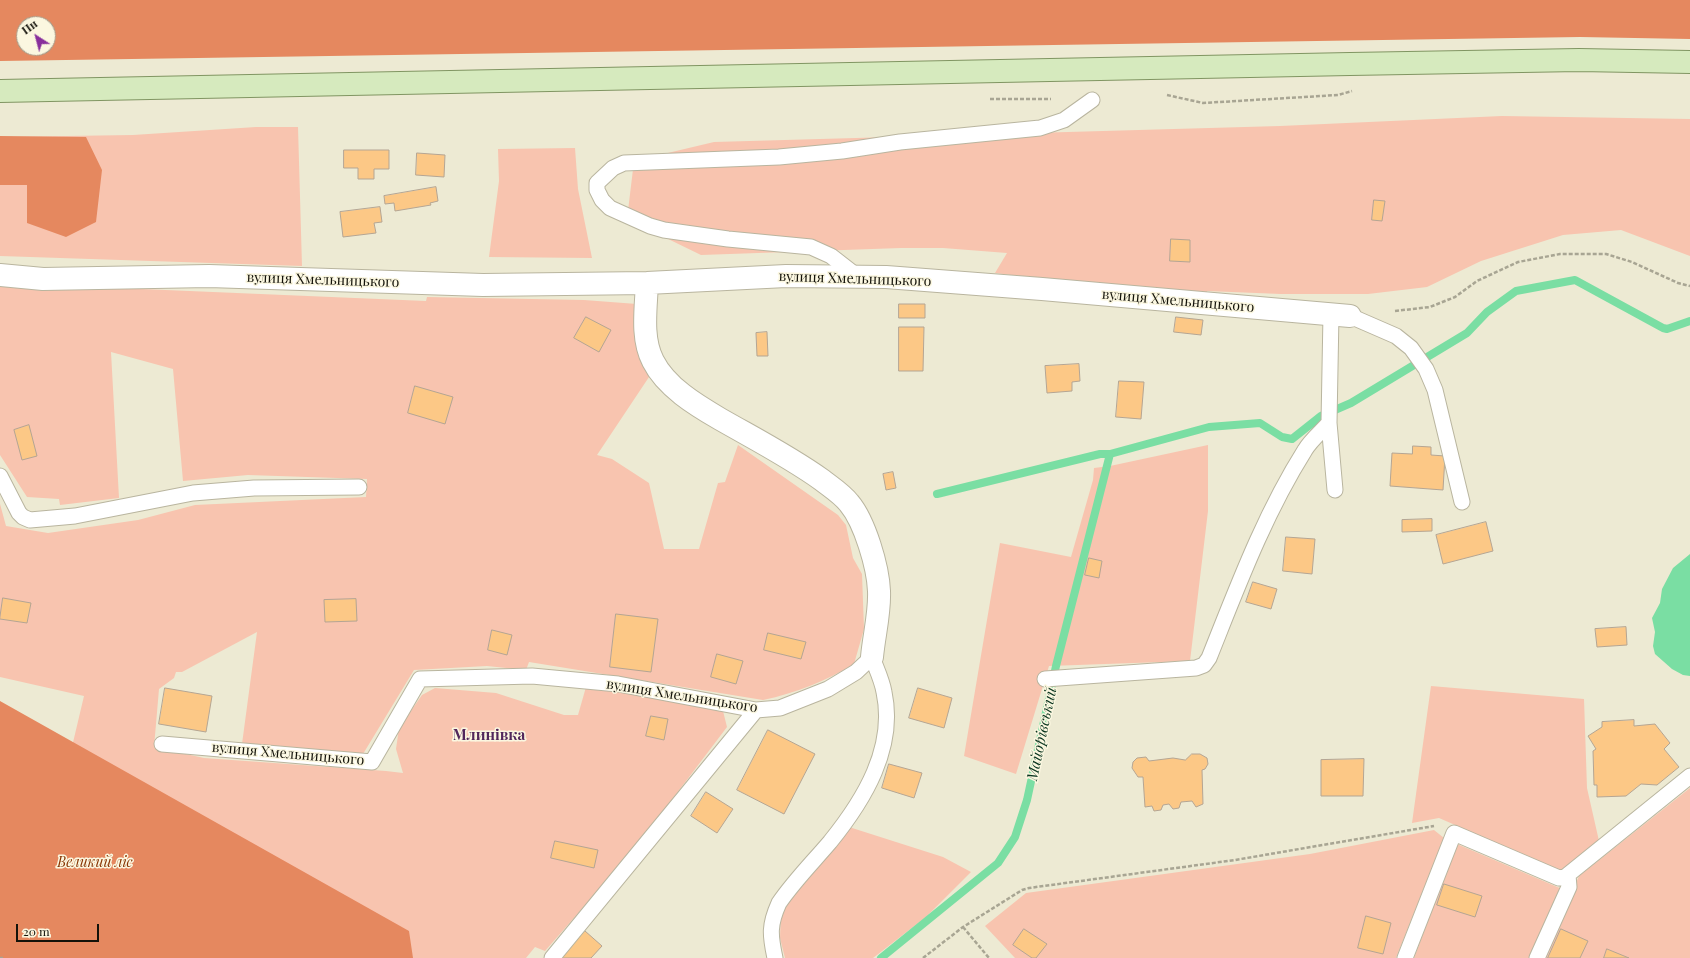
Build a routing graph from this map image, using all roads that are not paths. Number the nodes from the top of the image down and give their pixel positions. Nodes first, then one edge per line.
1 (1690, 62) edge
2 (0, 91) edge
3 (1092, 100) dead end
4 (0, 275) edge
5 (858, 277) junction
6 (647, 283) junction
7 (1340, 315) junction
8 (1330, 416) junction
9 (0, 476) edge
10 (359, 487) dead end
11 (1335, 490) dead end
12 (1462, 502) dead end
13 (872, 657) junction
14 (1050, 679) dead end
15 (756, 710) junction
16 (162, 744) dead end
17 (1690, 776) edge
18 (1568, 876) junction
19 (552, 958) edge
20 (775, 958) edge
21 (1406, 958) edge
22 (1537, 958) edge

1 - 2 main road
3 - 5 lane
4 - 6 street, вулиця Хмельницького
5 - 6 street, вулиця Хмельницького
5 - 7 street, вулиця Хмельницького
6 - 13 street
7 - 8 lane
7 - 12 lane
8 - 11 lane
8 - 14 lane
9 - 10 lane
13 - 15 lane, вулиця Хмельницького
13 - 20 lane
15 - 16 lane, вулиця Хмельницького
15 - 19 lane
17 - 18 lane
18 - 21 lane
18 - 22 lane

